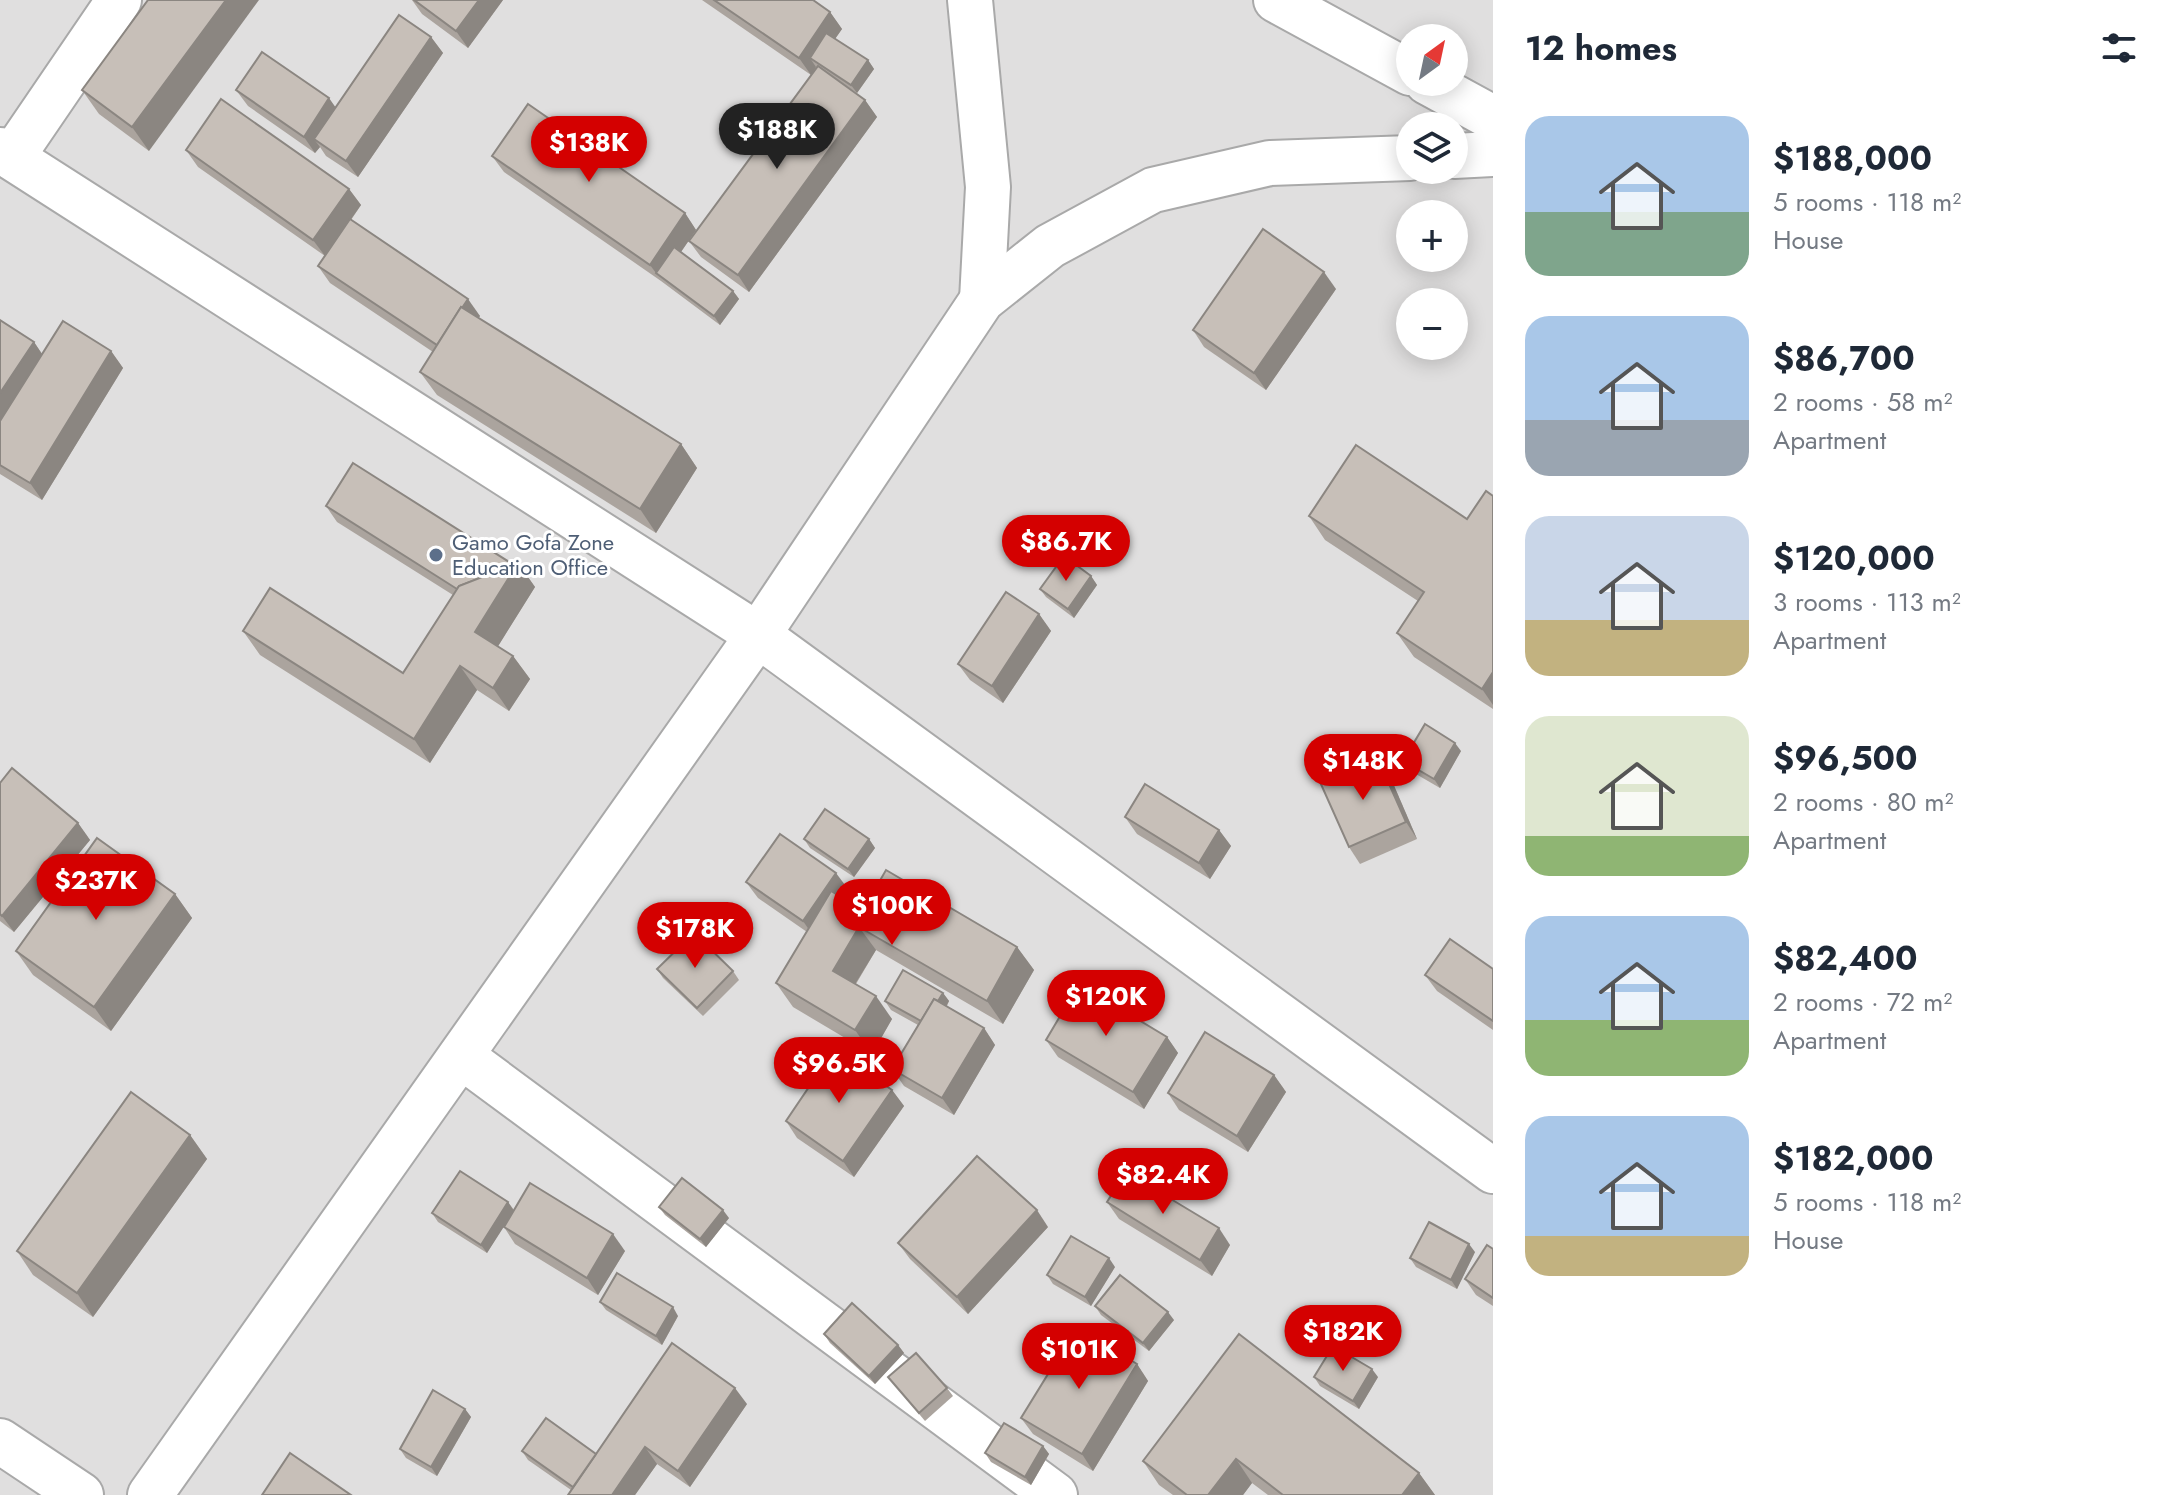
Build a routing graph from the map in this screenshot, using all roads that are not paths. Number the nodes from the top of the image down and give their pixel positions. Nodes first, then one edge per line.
1 (119, 0) edge
2 (970, 0) edge
3 (1276, 0) edge
4 (1396, 65) edge
5 (1453, 96) edge
6 (1493, 118) edge
7 (6, 153) edge
8 (1493, 154) edge
9 (1468, 155) edge
10 (1396, 158) edge
11 (982, 300) junction
12 (758, 635) junction
13 (461, 1056) junction
14 (1493, 1171) edge
15 (0, 1441) edge
16 (81, 1495) edge
17 (150, 1495) edge
18 (1055, 1495) edge

1 - 7 street
2 - 11 street
3 - 4 street
5 - 6 street
7 - 12 street
8 - 9 street
10 - 11 street
11 - 12 street
12 - 13 street
12 - 14 street
13 - 17 street
13 - 18 street
15 - 16 street

